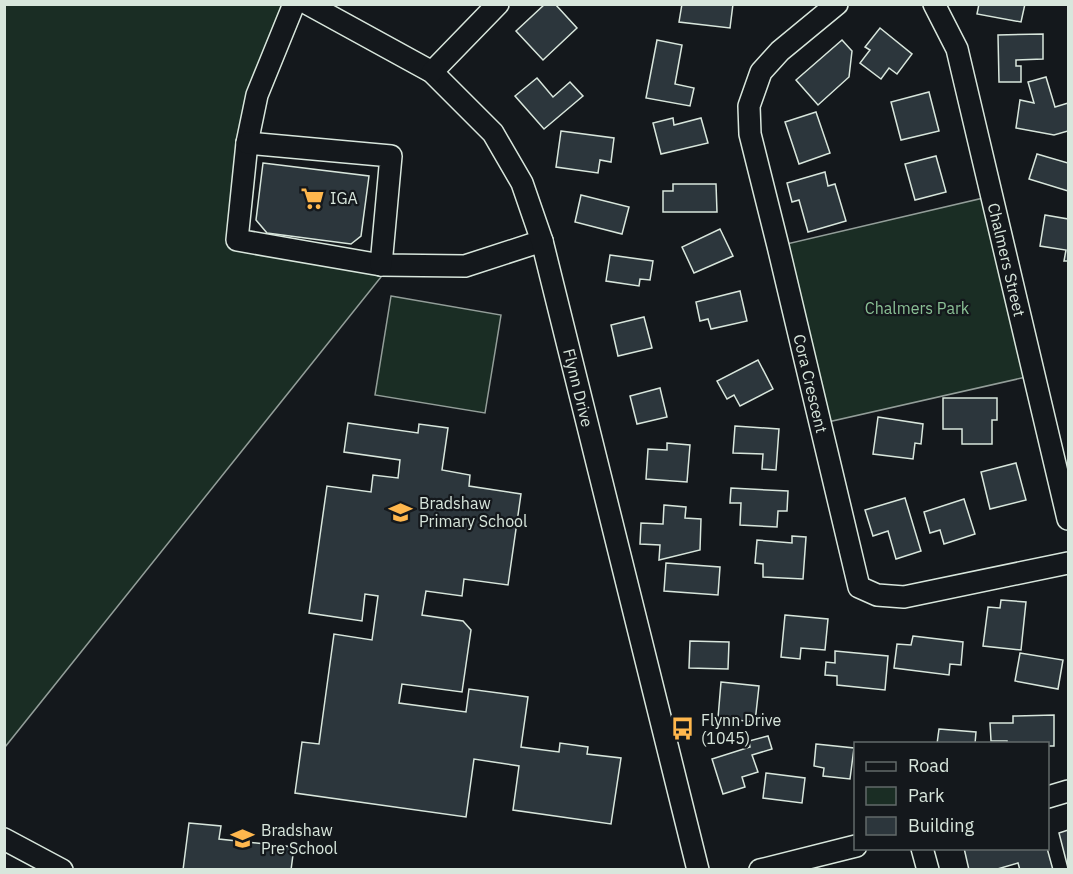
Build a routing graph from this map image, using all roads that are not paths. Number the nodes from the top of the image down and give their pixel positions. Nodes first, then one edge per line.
1 (294, 4) edge
2 (308, 4) edge
3 (498, 4) edge
4 (837, 4) edge
5 (934, 4) edge
6 (432, 72) junction
7 (247, 143) junction
8 (542, 242) junction
9 (381, 265) junction
10 (1068, 519) edge
11 (1068, 563) edge
12 (1068, 791) edge
13 (1049, 796) edge
14 (4, 839) edge
15 (854, 846) edge
16 (922, 850) edge
17 (62, 870) edge
18 (698, 870) edge
19 (760, 870) edge
20 (928, 870) edge

1 - 7 street
2 - 6 street, Flynn Drive
3 - 6 street
4 - 11 street, Cora Crescent
5 - 10 street, Chalmers Street
6 - 8 street, Flynn Drive
7 - 9 street
7 - 9 street
8 - 9 street
8 - 18 street, Flynn Drive
12 - 13 street
14 - 17 street
15 - 19 street
16 - 20 street

